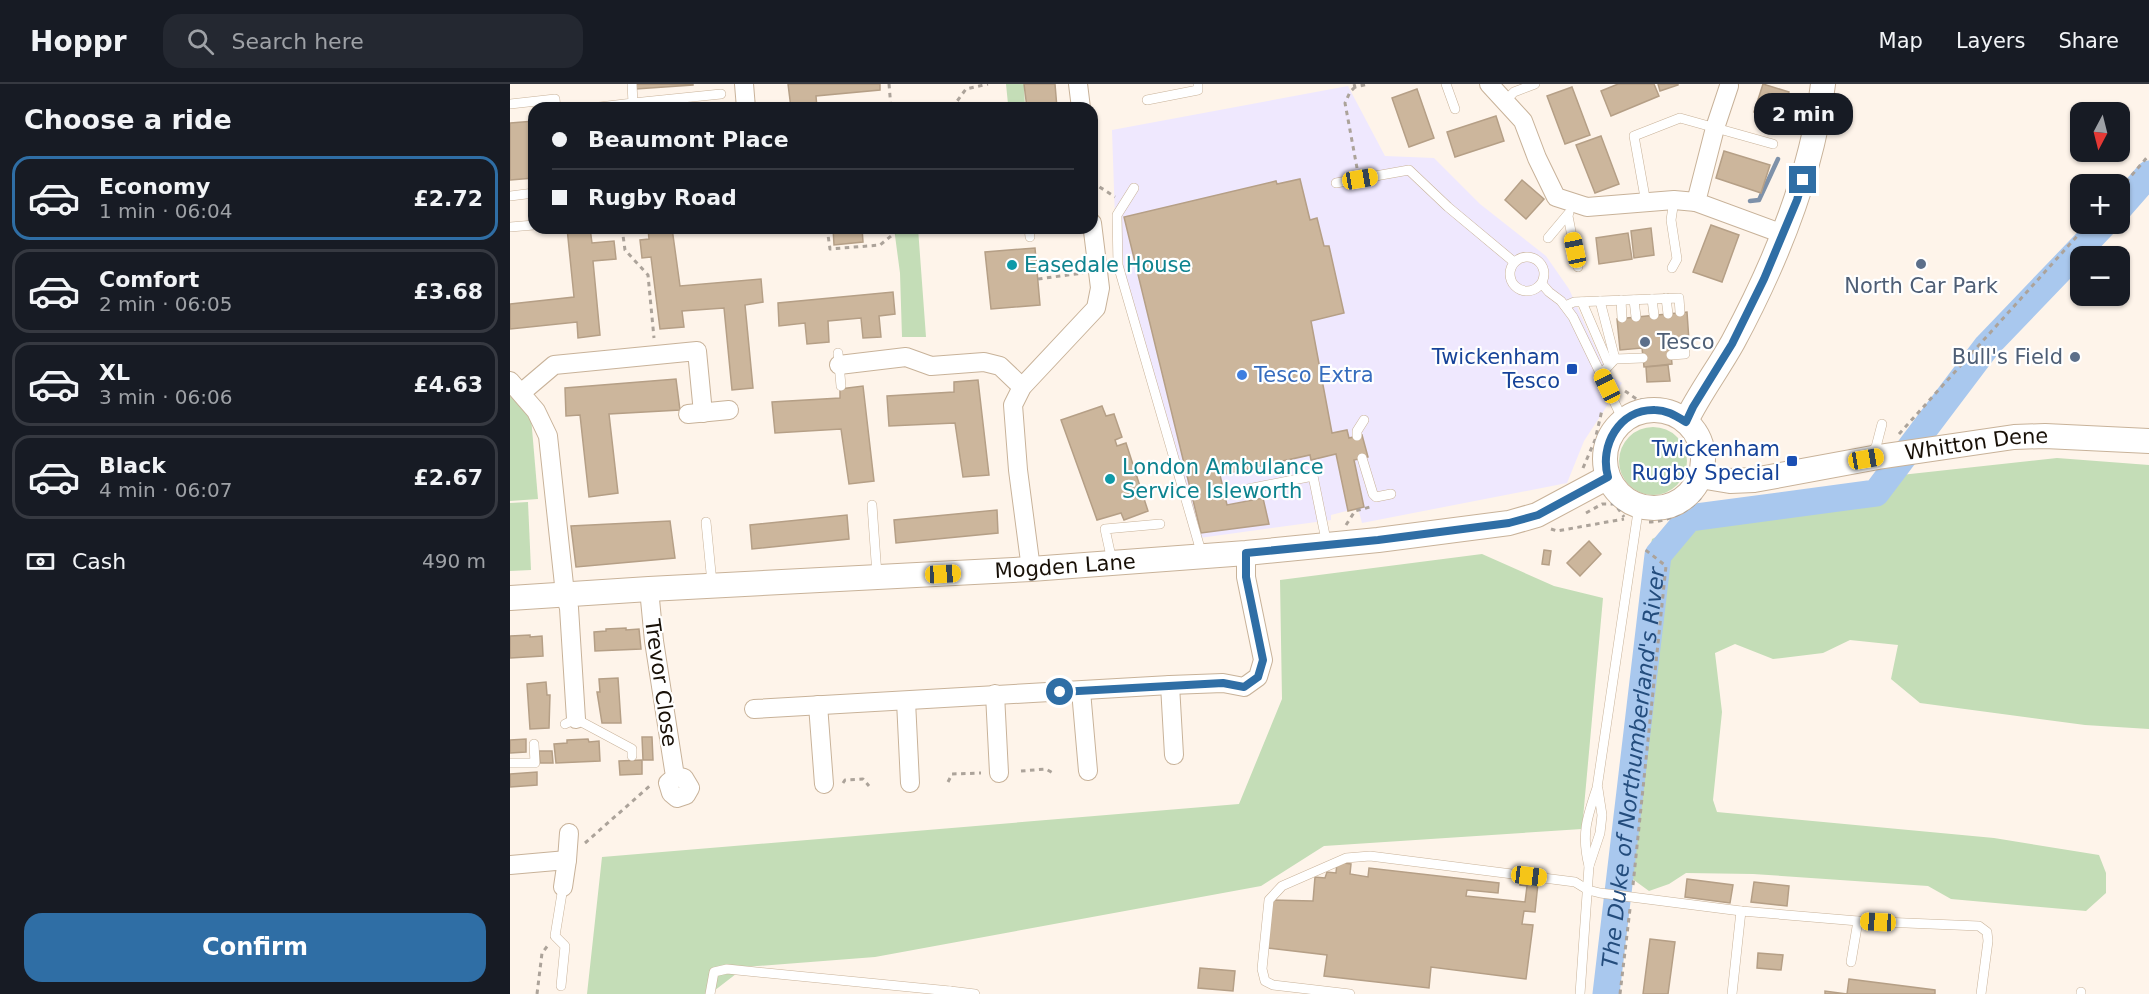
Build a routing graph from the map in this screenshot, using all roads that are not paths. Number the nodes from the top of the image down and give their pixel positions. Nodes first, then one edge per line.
1 (632, 84) edge
2 (744, 84) edge
3 (1078, 84) edge
4 (1198, 84) edge
5 (1446, 84) edge
6 (1489, 84) edge
7 (1535, 84) edge
8 (1824, 84) edge
9 (1730, 85) edge
10 (721, 94) dead end
11 (1147, 100) dead end
12 (1505, 100) junction
13 (528, 102) edge
14 (528, 102) edge
15 (555, 102) edge
16 (633, 102) edge
17 (643, 102) edge
18 (746, 102) edge
19 (1080, 102) edge
20 (510, 104) edge
21 (1455, 109) dead end
22 (1715, 128) junction
23 (1773, 144) dead end
24 (1336, 183) dead end
25 (1134, 188) dead end
26 (528, 194) edge
27 (510, 196) edge
28 (1674, 200) junction
29 (1646, 202) junction
30 (1696, 202) junction
31 (1571, 209) junction
32 (528, 226) edge
33 (510, 227) edge
34 (1093, 234) edge
35 (1783, 234) junction
36 (1548, 238) dead end
37 (1514, 262) junction
38 (1578, 267) dead end
39 (1672, 268) dead end
40 (1542, 284) junction
41 (1666, 298) junction
42 (1652, 299) junction
43 (1621, 300) junction
44 (1634, 300) junction
45 (1600, 301) junction
46 (1582, 302) junction
47 (1565, 306) junction
48 (1680, 312) dead end
49 (1668, 314) dead end
50 (1654, 315) dead end
51 (1636, 317) dead end
52 (1622, 318) dead end
53 (1678, 342) dead end
54 (1640, 355) dead end
55 (1673, 355) dead end
56 (838, 359) joint
57 (1612, 362) junction
58 (1601, 374) junction
59 (841, 386) dead end
60 (516, 387) edge
61 (1023, 387) junction
62 (729, 410) dead end
63 (1613, 415) junction
64 (1690, 415) junction
65 (1364, 420) dead end
66 (1882, 424) dead end
67 (1358, 436) dead end
68 (2149, 441) edge
69 (1362, 458) dead end
70 (1872, 458) junction
71 (1709, 470) junction
72 (1608, 477) junction
73 (1244, 490) dead end
74 (1391, 494) dead end
75 (872, 505) dead end
76 (1632, 512) junction
77 (705, 522) dead end
78 (1160, 524) dead end
79 (1325, 537) junction
80 (1246, 553) junction
81 (1203, 556) junction
82 (1113, 563) junction
83 (1031, 569) junction
84 (877, 577) junction
85 (712, 586) junction
86 (649, 589) junction
87 (565, 594) junction
88 (510, 598) edge
89 (1170, 686) junction
90 (1081, 691) junction
91 (995, 694) junction
92 (906, 701) junction
93 (818, 705) junction
94 (754, 709) dead end
95 (571, 722) joint
96 (534, 744) dead end
97 (1174, 755) dead end
98 (632, 756) dead end
99 (510, 763) edge
100 (1088, 771) dead end
101 (999, 772) dead end
102 (675, 773) road end
103 (910, 783) dead end
104 (824, 784) dead end
105 (1597, 788) junction
106 (569, 833) dead end
107 (567, 860) junction
108 (510, 865) edge
109 (1589, 866) junction
110 (564, 887) joint
111 (1588, 890) junction
112 (1741, 911) junction
113 (1858, 921) junction
114 (1851, 962) dead end
115 (561, 986) dead end
116 (950, 993) edge
117 (710, 994) edge
118 (975, 994) edge
119 (1350, 994) edge
120 (1580, 994) edge
121 (1732, 994) edge
122 (1981, 994) edge

1 - 16 lane
2 - 18 street
3 - 19 street
4 - 11 lane
5 - 21 lane
6 - 12 street
7 - 12 lane
8 - 35 street
9 - 22 street
10 - 17 lane
12 - 31 street
13 - 15 lane
14 - 20 lane
22 - 23 lane
22 - 29 lane
22 - 30 street
24 - 37 lane
25 - 81 lane
26 - 27 lane
28 - 29 street
28 - 30 street
28 - 39 lane
29 - 31 street
30 - 35 street
31 - 36 lane
31 - 38 lane
32 - 33 lane
34 - 61 street
35 - 64 street
37 - 40 lane
37 - 40 lane
40 - 47 lane
41 - 42 lane
41 - 48 lane
41 - 49 lane
42 - 44 lane
42 - 50 lane
43 - 44 lane
43 - 45 lane
43 - 52 lane
44 - 51 lane
45 - 46 lane
45 - 57 lane
46 - 47 lane
46 - 57 lane
47 - 58 lane
53 - 55 lane
54 - 57 lane
56 - 59 lane
56 - 61 street
57 - 58 lane
58 - 63 lane
60 - 62 street
60 - 87 street
61 - 83 street
63 - 64 street
63 - 72 street
64 - 71 street
65 - 67 lane
66 - 70 lane
68 - 70 street, Whitton Dene
69 - 74 lane
70 - 71 street, Whitton Dene
71 - 76 street
72 - 76 street
72 - 79 street, Mogden Lane
73 - 79 lane
75 - 84 lane
76 - 105 lane
77 - 85 lane
78 - 82 lane
79 - 80 street, Mogden Lane
80 - 81 street, Mogden Lane
80 - 89 street
81 - 82 street, Mogden Lane
82 - 83 street, Mogden Lane
83 - 84 street, Mogden Lane
84 - 85 street, Mogden Lane
85 - 86 street, Mogden Lane
86 - 87 street, Mogden Lane
86 - 102 street, Trevor Close
87 - 88 street, Mogden Lane
87 - 95 street
89 - 90 street
89 - 97 street
90 - 91 street
90 - 100 street
91 - 92 street
91 - 101 street
92 - 93 street
92 - 103 street
93 - 94 street
93 - 104 street
95 - 98 lane
96 - 99 lane
105 - 109 lane
105 - 109 lane
106 - 107 street
107 - 108 street
107 - 110 street
109 - 111 lane
110 - 115 lane
111 - 112 lane
111 - 119 lane
111 - 120 lane
112 - 113 lane
112 - 121 lane
113 - 114 lane
113 - 122 lane
116 - 117 lane
116 - 118 lane

